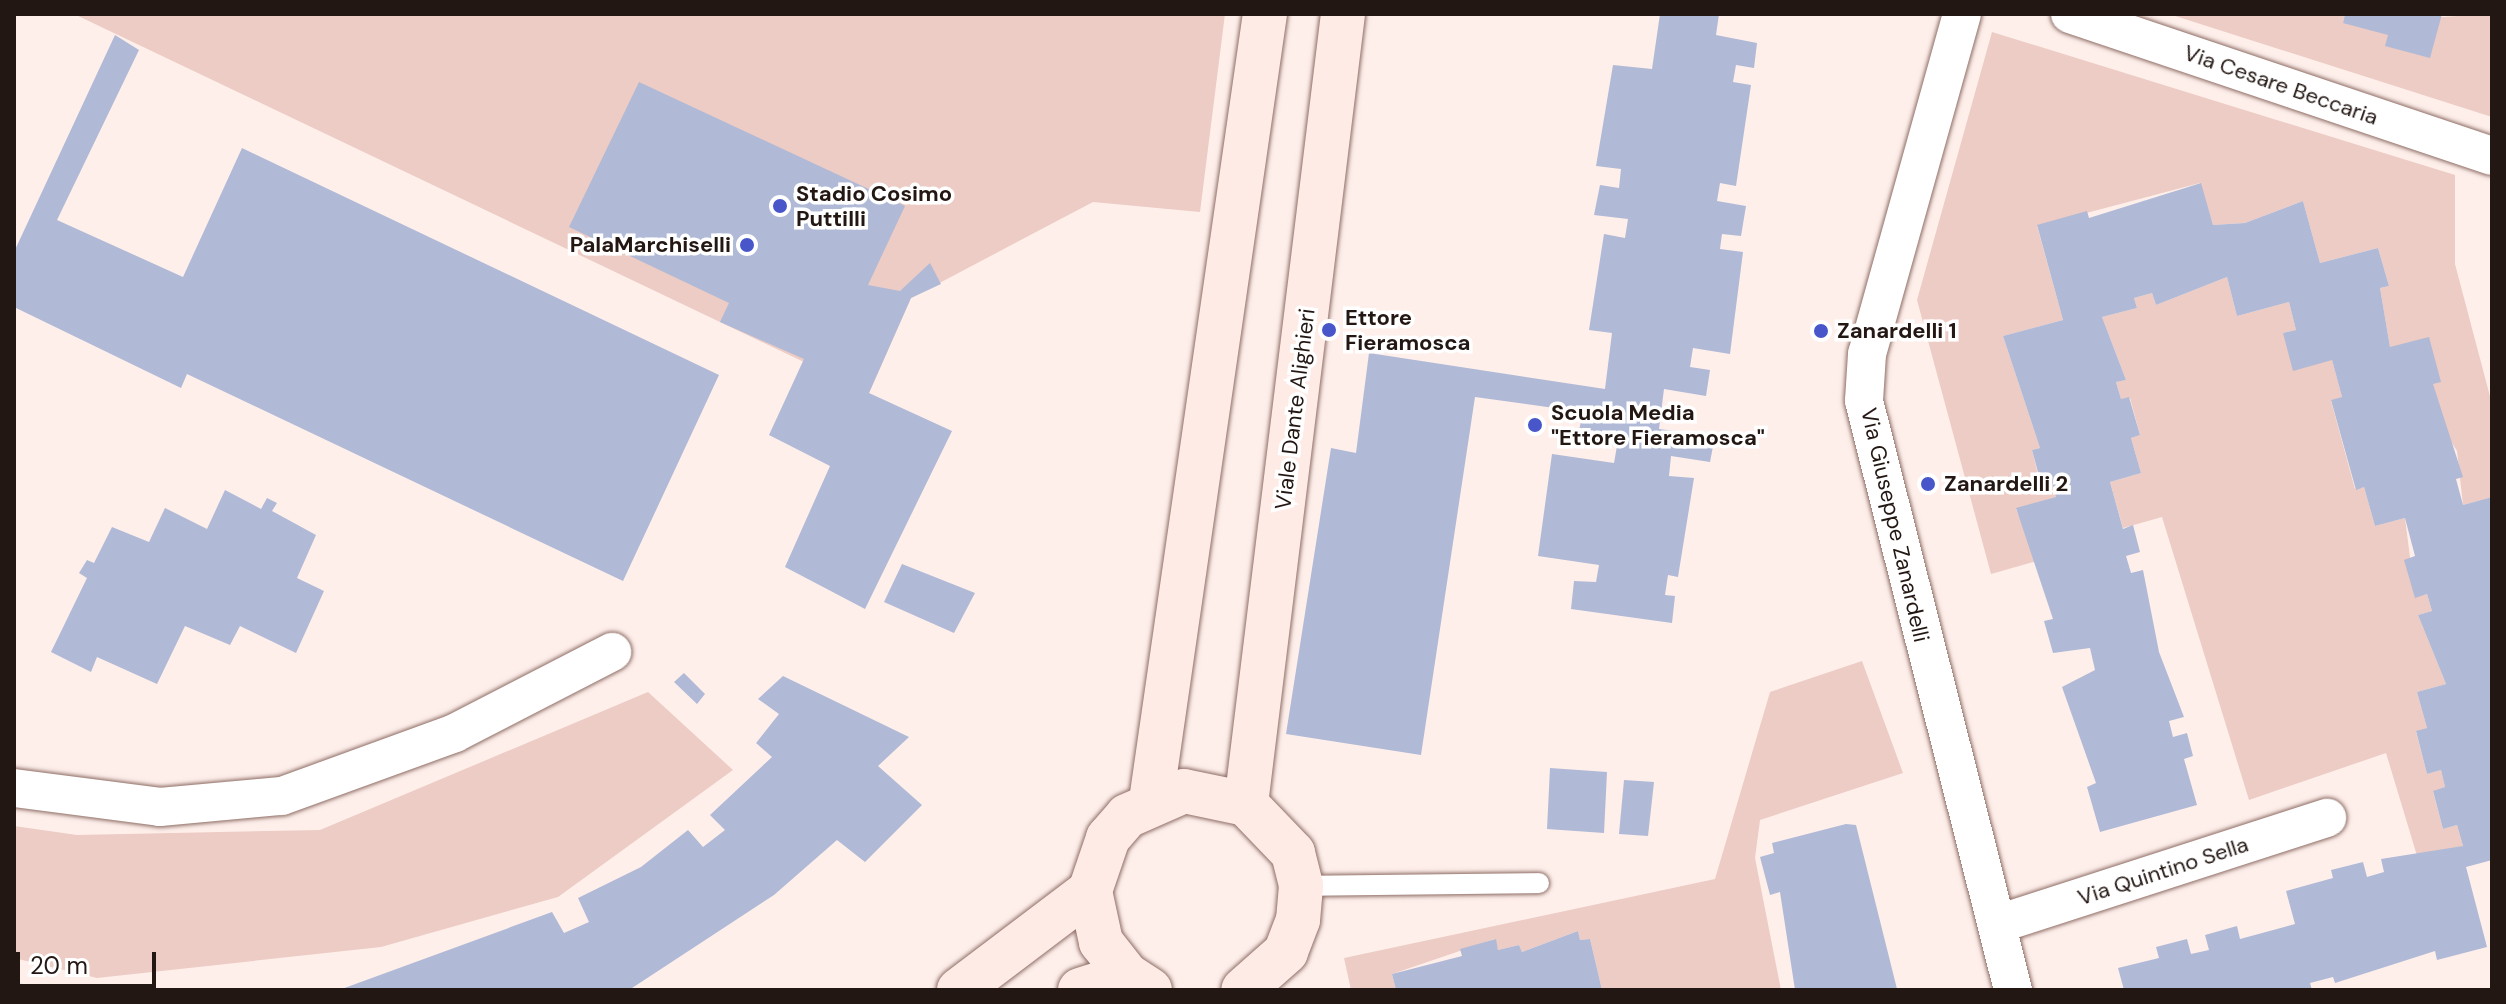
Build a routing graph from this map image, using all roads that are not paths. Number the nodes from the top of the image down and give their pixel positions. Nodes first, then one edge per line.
1 (1265, 14) edge
2 (1343, 14) edge
3 (1962, 14) edge
4 (2070, 14) edge
5 (2492, 156) edge
6 (612, 652) dead end
7 (14, 788) edge
8 (1151, 801) junction
9 (1246, 804) junction
10 (2327, 818) dead end
11 (1539, 883) dead end
12 (1301, 886) junction
13 (1090, 891) junction
14 (1998, 924) junction
15 (1138, 983) edge
16 (1257, 986) edge
17 (959, 990) edge
18 (1080, 990) edge
19 (2013, 990) edge

1 - 8 street
2 - 9 street, Viale Dante Alighieri
3 - 14 street, Via Giuseppe Zanardelli
4 - 5 street, Via Cesare Beccaria
6 - 7 street
8 - 9 street
8 - 13 street
9 - 12 street
10 - 14 street, Via Quintino Sella
11 - 12 lane
12 - 16 street
13 - 15 street
13 - 17 street
14 - 19 street, Via Giuseppe Zanardelli
15 - 18 street

